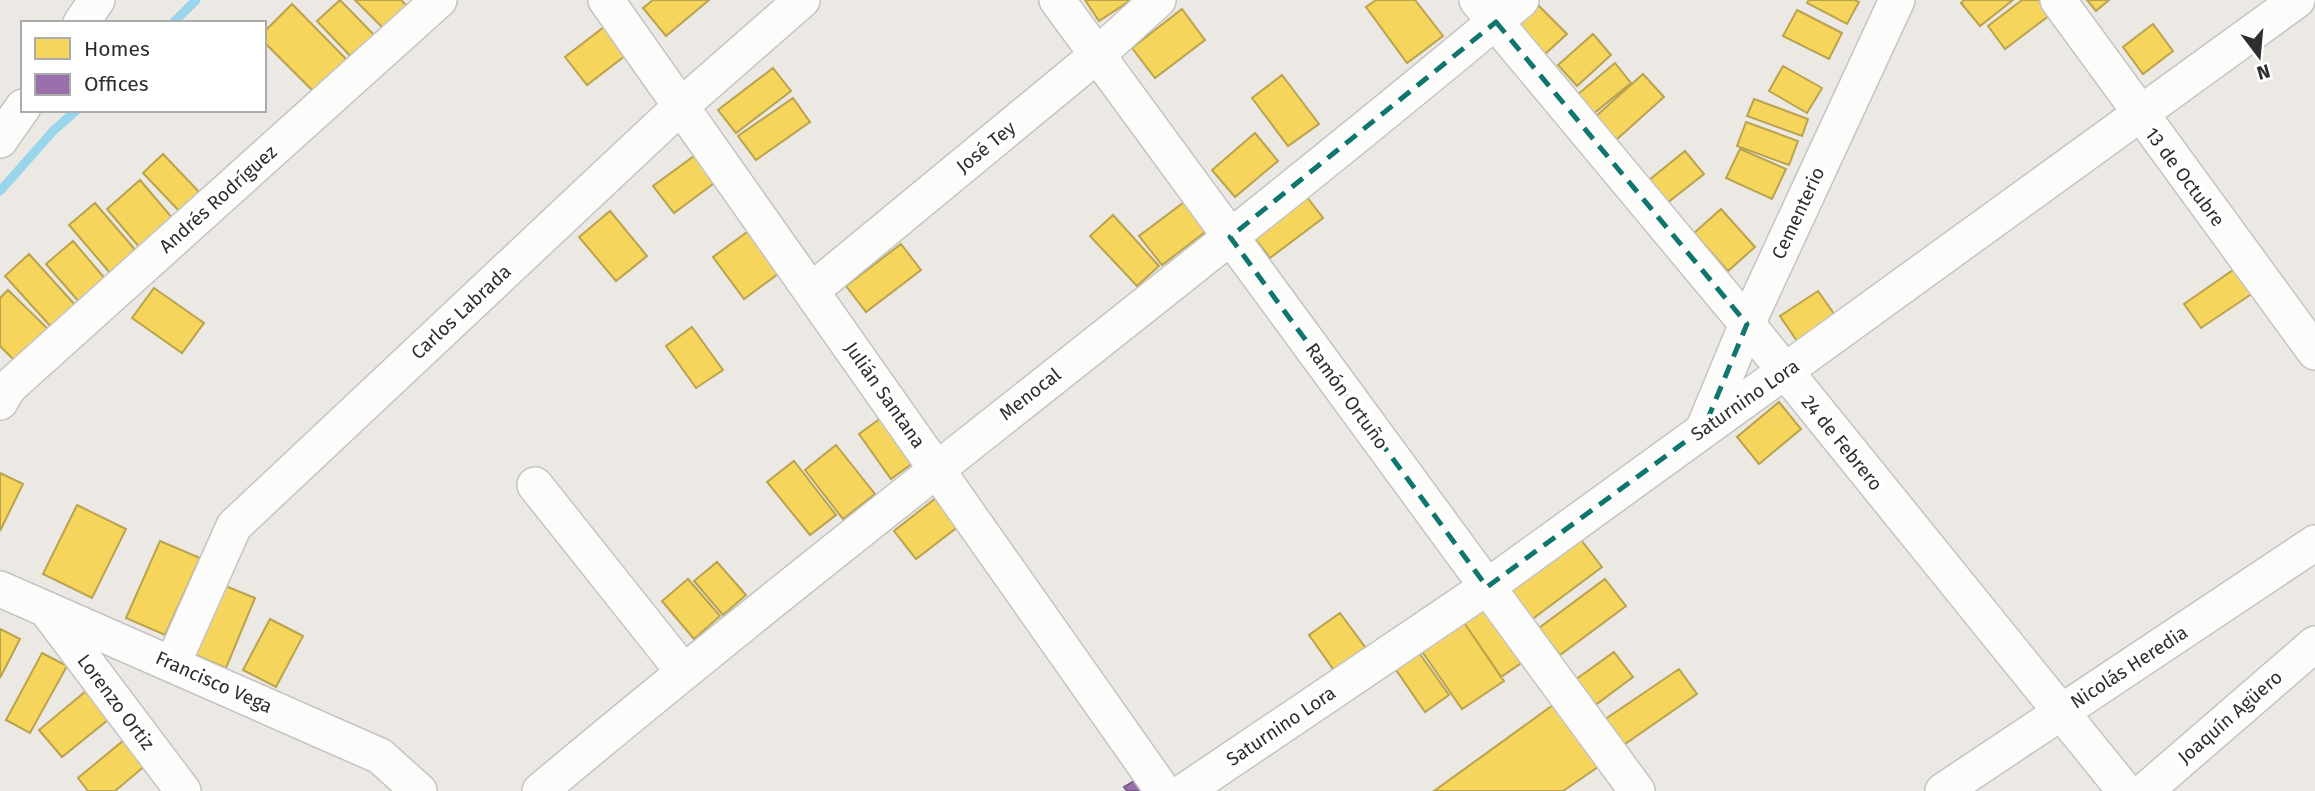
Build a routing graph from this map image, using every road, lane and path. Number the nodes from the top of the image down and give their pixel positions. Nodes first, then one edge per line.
1 (97, 0) edge
2 (439, 0) edge
3 (606, 0) edge
4 (802, 0) edge
5 (1057, 0) edge
6 (1158, 0) edge
7 (1897, 0) edge
8 (2058, 0) edge
9 (2297, 0) edge
10 (1498, 7) edge
11 (82, 21) edge
12 (1097, 55) junction
13 (681, 106) junction
14 (21, 110) edge
15 (2138, 114) junction
16 (0, 140) edge
17 (1230, 237) junction
18 (811, 291) junction
19 (1747, 324) junction
20 (2315, 352) edge
21 (1785, 373) junction
22 (0, 402) edge
23 (1704, 428) junction
24 (936, 468) junction
25 (535, 485) dead end
26 (2315, 543) edge
27 (1487, 587) junction
28 (0, 589) edge
29 (49, 613) junction
30 (2315, 643) edge
31 (173, 663) junction
32 (683, 670) junction
33 (2060, 712) junction
34 (183, 791) edge
35 (419, 791) edge
36 (540, 791) edge
37 (1163, 791) edge
38 (1185, 791) edge
39 (1637, 791) edge
40 (1943, 791) edge
41 (2125, 791) edge
42 (2145, 791) edge

1 - 11 street
2 - 22 street, Andrés Rodríguez
3 - 13 street, Julián Santana
4 - 13 street, Carlos Labrada
5 - 12 street, Ramón Ortuño
6 - 12 street, José Tey
7 - 19 street, Cementerio
8 - 15 street, 13 de Octubre
9 - 15 street, Saturnino Lora
10 - 17 street, Menocal
10 - 19 street, 24 de Febrero
12 - 17 street, Ramón Ortuño
12 - 18 street, José Tey
13 - 18 street, Julián Santana
13 - 31 street, Carlos Labrada
14 - 16 street
15 - 20 street, 13 de Octubre
15 - 21 street, Saturnino Lora
17 - 24 street, Menocal
17 - 27 street, Ramón Ortuño
18 - 24 street, Julián Santana
19 - 21 street, 24 de Febrero
19 - 23 street, Cementerio
21 - 23 street, Saturnino Lora
21 - 33 street, 24 de Febrero
23 - 27 street, Saturnino Lora
24 - 32 street, Menocal
24 - 37 street, Julián Santana
25 - 32 street
26 - 33 street, Nicolás Heredia
27 - 38 street, Saturnino Lora
27 - 39 street, Ramón Ortuño
28 - 29 street, Francisco Vega
29 - 31 street, Francisco Vega
29 - 34 street, Lorenzo Ortiz
30 - 42 street, Joaquín Agüero
31 - 35 street, Francisco Vega
32 - 36 street, Menocal
33 - 40 street, Nicolás Heredia
33 - 41 street, 24 de Febrero

